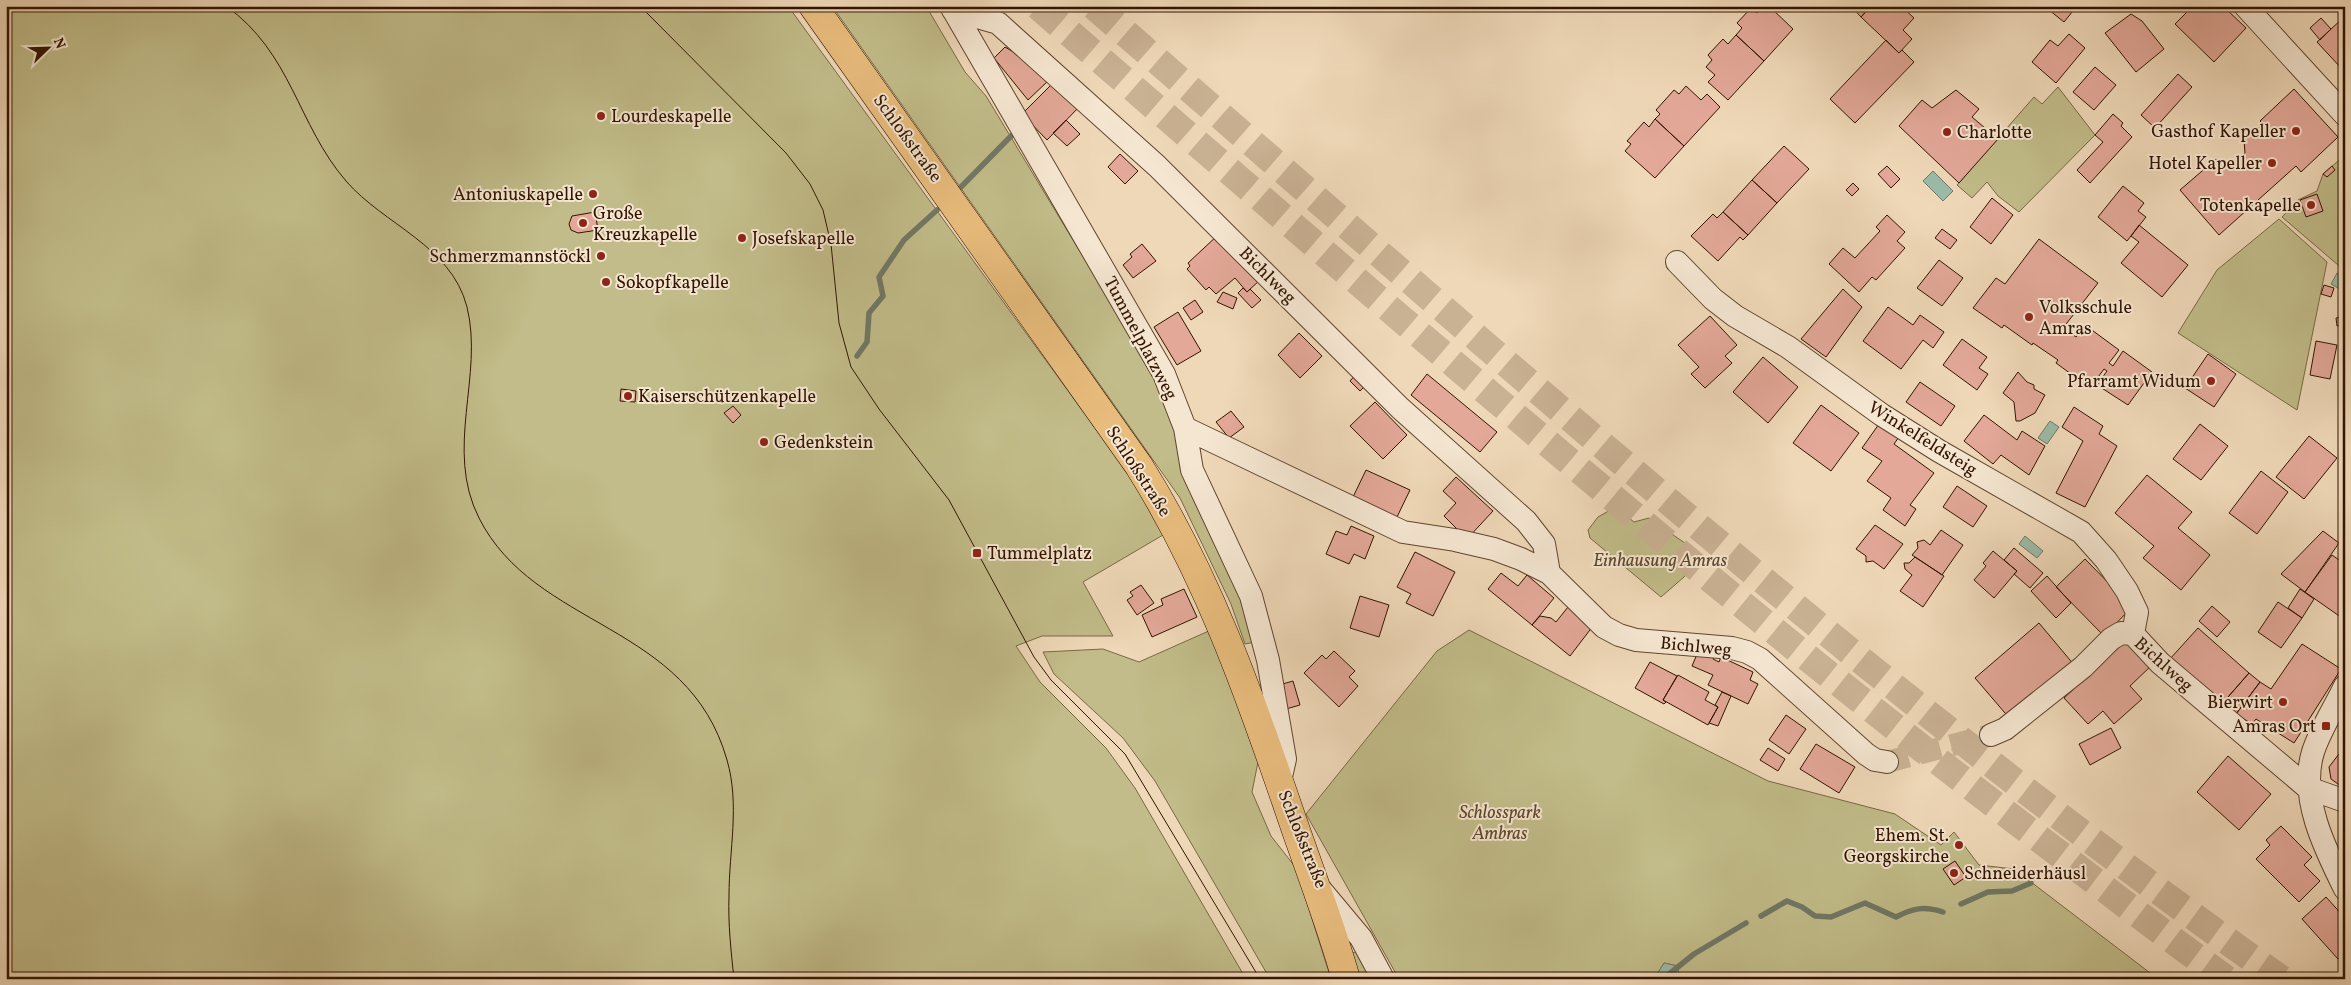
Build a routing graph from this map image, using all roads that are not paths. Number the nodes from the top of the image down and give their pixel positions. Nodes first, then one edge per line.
1 (813, 6) edge
2 (2245, 6) edge
3 (952, 8) edge
4 (2345, 115) edge
5 (1677, 262) dead end
6 (1185, 428) junction
7 (1549, 573) junction
8 (2133, 634) junction
9 (2345, 686) edge
10 (1991, 735) tunnel mouth
11 (1887, 762) tunnel mouth
12 (1280, 782) junction
13 (2308, 788) junction
14 (2345, 801) edge
15 (1317, 886) junction
16 (2345, 889) edge
17 (1346, 979) edge
18 (1383, 979) edge

1 - 12 main road, Schloßstraße
2 - 4 street
3 - 6 street, Tummelplatzweg
3 - 7 street, Bichlweg
5 - 8 street, Winkelfeldsteig
6 - 7 street, Bichlweg
6 - 12 street, Tummelplatzweg
7 - 11 street, Bichlweg
8 - 10 street, Bichlweg
8 - 13 street, Bichlweg
9 - 13 street
12 - 15 main road, Schloßstraße
13 - 14 street
13 - 16 street
15 - 17 main road
15 - 18 street, Schloßstraße

